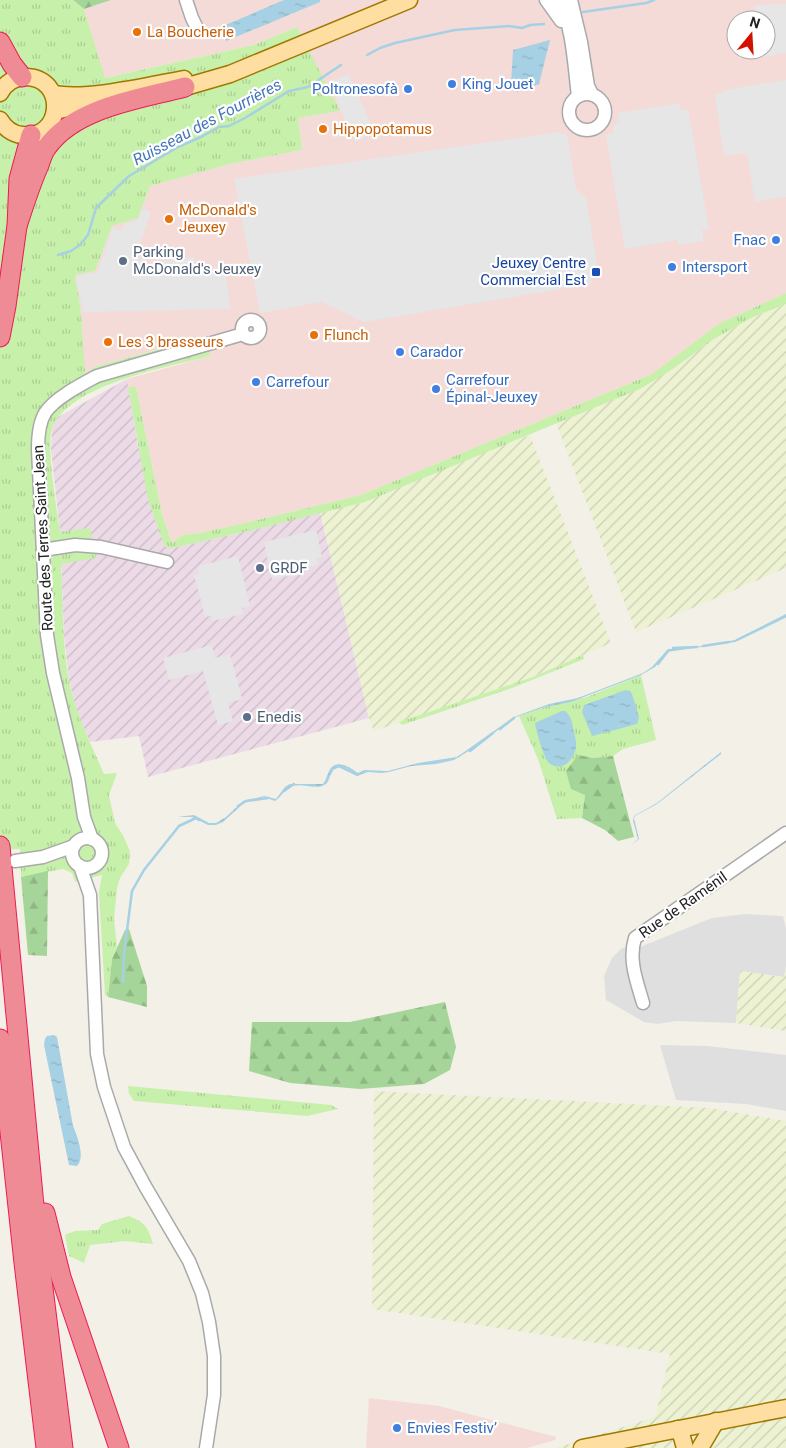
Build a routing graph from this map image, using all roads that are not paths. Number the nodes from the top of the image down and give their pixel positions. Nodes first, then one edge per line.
1 (186, 0) edge
2 (389, 0) edge
3 (409, 0) edge
4 (546, 0) edge
5 (558, 0) edge
6 (571, 0) edge
7 (198, 30) dead end
8 (571, 41) junction
9 (0, 42) edge
10 (22, 77) junction
11 (185, 87) junction
12 (0, 93) edge
13 (53, 94) junction
14 (592, 94) junction
15 (578, 96) junction
16 (55, 111) junction
17 (1, 122) edge
18 (31, 135) junction
19 (17, 226) junction
20 (243, 334) dead end
21 (0, 337) edge
22 (43, 550) junction
23 (167, 562) dead end
24 (84, 816) junction
25 (786, 833) edge
26 (92, 839) junction
27 (77, 841) junction
28 (0, 846) edge
29 (43, 857) junction
30 (16, 861) dead end
31 (97, 864) junction
32 (78, 865) junction
33 (90, 895) junction
34 (643, 1003) dead end
35 (0, 1039) edge
36 (2, 1060) junction
37 (0, 1125) edge
38 (27, 1139) junction
39 (786, 1408) edge
40 (716, 1421) junction
41 (686, 1427) junction
42 (206, 1446) edge
43 (46, 1448) edge
44 (63, 1448) edge
45 (119, 1448) edge
46 (582, 1448) edge
47 (685, 1448) edge
48 (695, 1448) edge
49 (700, 1448) edge

1 - 7 street
2 - 13 main road
3 - 11 main road
4 - 8 street
5 - 8 street
6 - 14 street
8 - 15 street
9 - 10 highway
10 - 12 main road
10 - 13 main road
11 - 16 main road
11 - 19 highway
13 - 16 main road
14 - 15 street
14 - 15 street
16 - 18 main road
17 - 18 main road
18 - 19 highway
19 - 21 highway
20 - 22 street, Route des Terres Saint Jean
22 - 23 street
22 - 24 street, Route des Terres Saint Jean
24 - 26 street, Route des Terres Saint Jean
24 - 27 street, Route des Terres Saint Jean
25 - 34 street, Rue de Raménil
26 - 27 street
26 - 31 street
27 - 29 street
27 - 32 street
28 - 38 highway
29 - 30 street
29 - 32 street
31 - 32 street
31 - 33 street
32 - 33 street
33 - 42 street
35 - 36 highway
36 - 37 highway
36 - 43 highway
38 - 44 highway
38 - 45 highway
39 - 40 main road
40 - 41 main road
40 - 49 main road
41 - 46 main road
41 - 47 main road
41 - 48 main road

